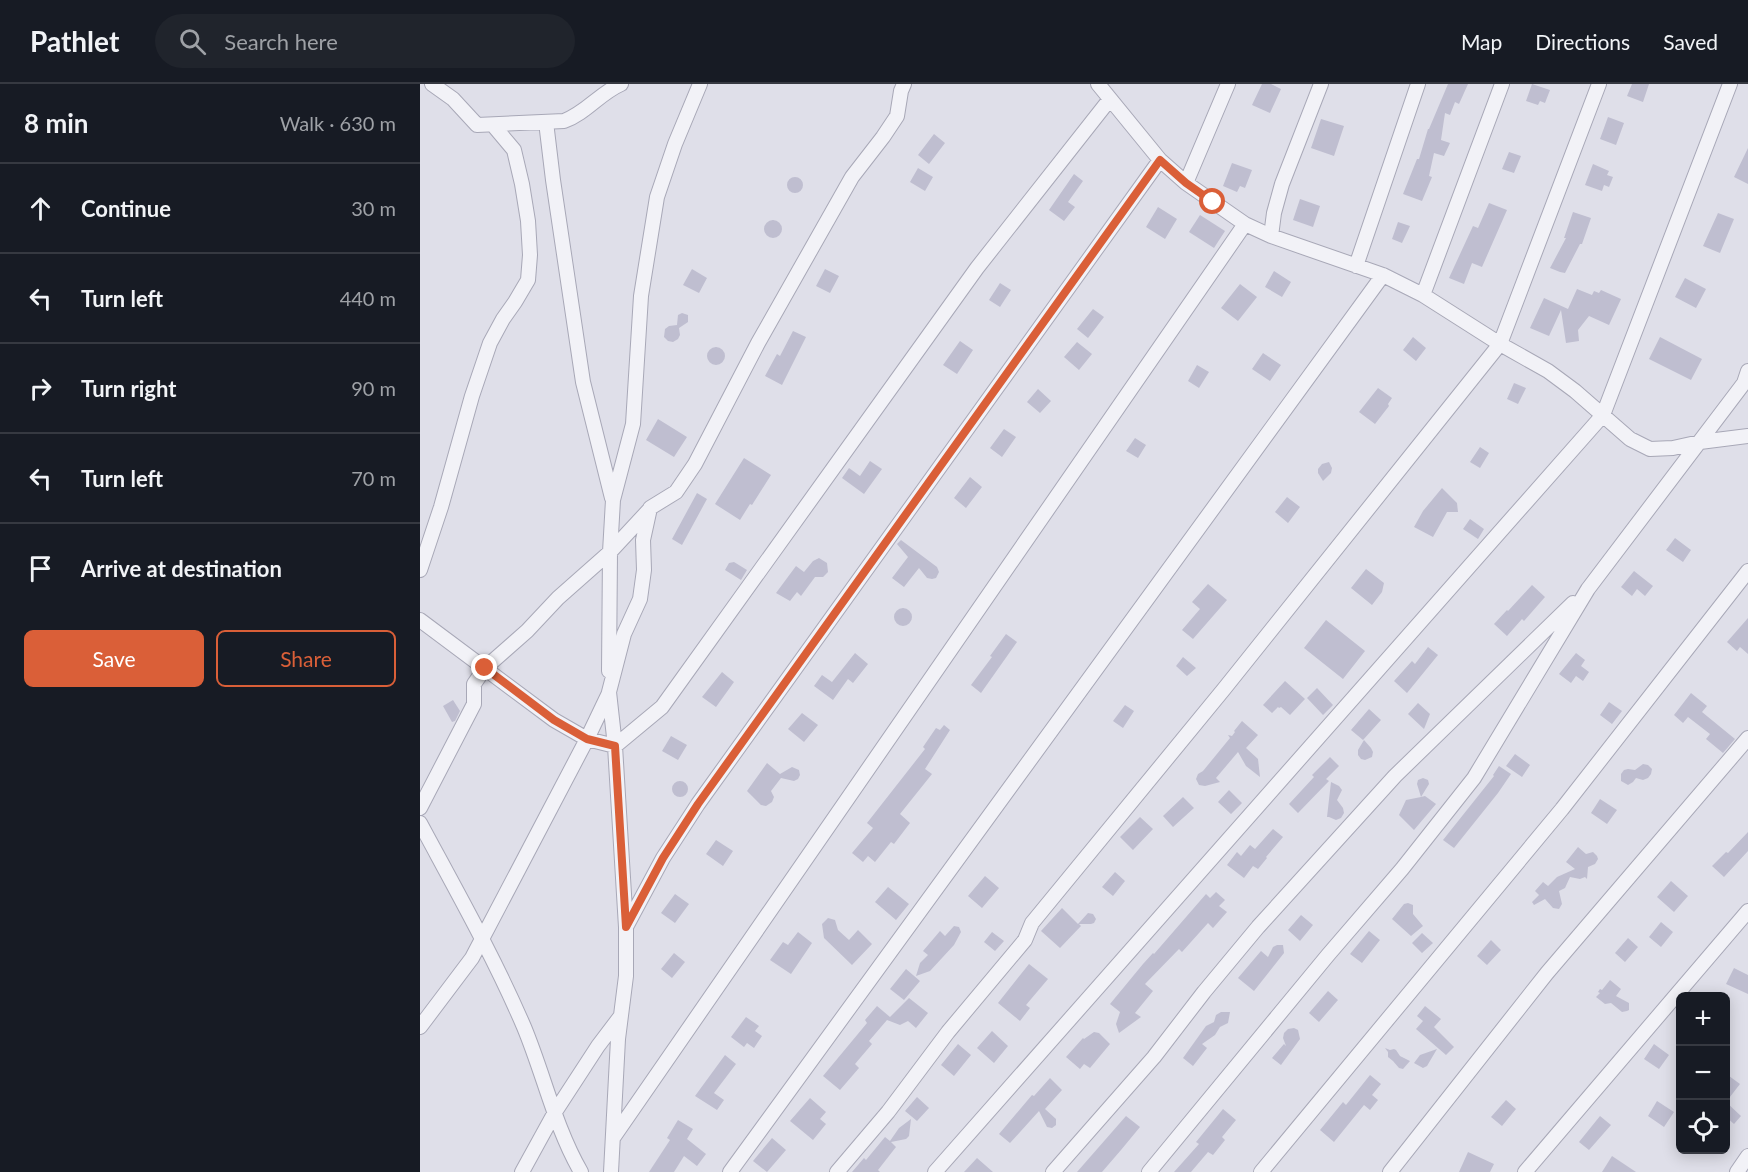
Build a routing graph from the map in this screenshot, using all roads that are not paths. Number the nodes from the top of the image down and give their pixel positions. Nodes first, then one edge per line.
1 (432, 84) edge
2 (621, 84) edge
3 (700, 84) edge
4 (904, 84) edge
5 (1228, 84) edge
6 (1322, 84) edge
7 (1418, 84) edge
8 (1502, 84) edge
9 (1599, 84) edge
10 (1730, 84) edge
11 (1105, 89) edge
12 (546, 122) junction
13 (493, 124) junction
14 (1160, 160) junction
15 (1186, 183) junction
16 (1245, 225) junction
17 (1271, 236) junction
18 (1356, 266) junction
19 (1383, 275) junction
20 (1423, 295) junction
21 (1500, 344) junction
22 (1748, 371) edge
23 (1603, 415) junction
24 (1748, 436) edge
25 (1700, 442) junction
26 (613, 500) junction
27 (650, 508) junction
28 (610, 552) junction
29 (420, 570) edge
30 (1748, 571) edge
31 (1588, 589) junction
32 (420, 620) edge
33 (485, 668) junction
34 (609, 692) junction
35 (1748, 738) edge
36 (587, 739) junction
37 (615, 746) junction
38 (420, 808) edge
39 (420, 823) edge
40 (1748, 911) edge
41 (626, 927) junction
42 (481, 938) junction
43 (621, 1016) junction
44 (420, 1027) edge
45 (555, 1112) junction
46 (612, 1139) junction
47 (1748, 1156) edge
48 (522, 1172) edge
49 (581, 1172) edge
50 (611, 1172) edge
51 (730, 1172) edge
52 (837, 1172) edge
53 (935, 1172) edge
54 (1053, 1172) edge
55 (1149, 1172) edge
56 (1261, 1172) edge
57 (1390, 1172) edge
58 (1525, 1172) edge
59 (1737, 1172) edge

1 - 13 street
2 - 12 street
3 - 26 street
4 - 27 street
5 - 15 street
6 - 17 street
7 - 18 street
8 - 20 street
9 - 21 street
10 - 23 street
11 - 14 street
11 - 37 street
12 - 13 street
12 - 26 street
13 - 29 street
14 - 15 street
14 - 41 street
15 - 16 street
16 - 17 street
16 - 46 street
17 - 18 street
18 - 19 street
19 - 20 street
19 - 51 street
20 - 21 street
21 - 23 street
21 - 52 street
22 - 25 street
23 - 25 street
23 - 53 street
24 - 25 street
25 - 31 street
26 - 28 street
27 - 28 street
27 - 34 street
28 - 33 street
28 - 34 street
30 - 56 street
31 - 54 street
31 - 55 street
32 - 33 street
33 - 36 street
33 - 38 street
34 - 36 street
34 - 37 street
35 - 57 street
36 - 37 street
36 - 42 street
37 - 41 street
39 - 42 street
40 - 58 street
41 - 43 street
42 - 44 street
42 - 45 street
43 - 45 street
43 - 46 street
45 - 48 street
45 - 49 street
46 - 50 street
47 - 59 street

